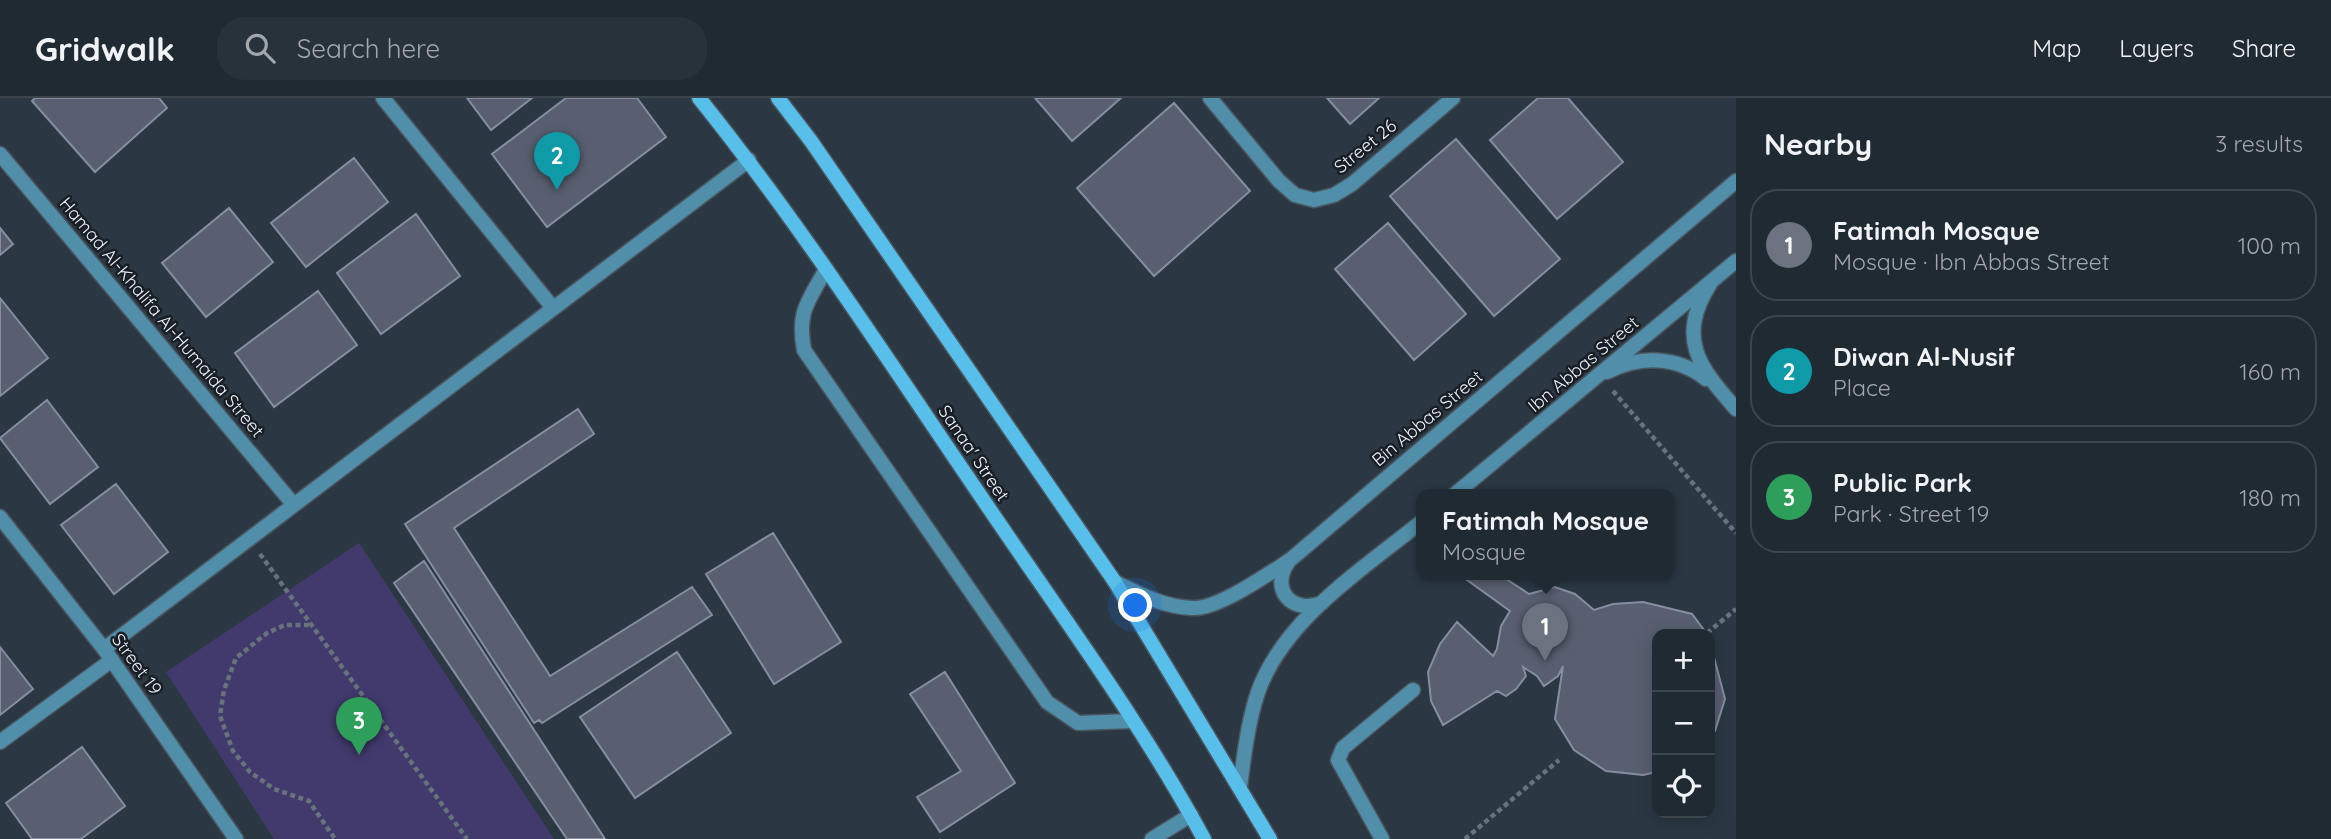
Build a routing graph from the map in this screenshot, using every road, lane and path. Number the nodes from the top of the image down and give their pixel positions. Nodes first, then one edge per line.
1 (383, 98) edge
2 (699, 98) edge
3 (778, 98) edge
4 (1210, 98) edge
5 (1454, 98) edge
6 (0, 153) edge
7 (749, 160) junction
8 (1734, 183) edge
9 (1736, 261) edge
10 (827, 269) junction
11 (1712, 282) junction
12 (553, 308) junction
13 (1600, 376) junction
14 (1716, 387) junction
15 (1736, 409) edge
16 (1461, 489) edge
17 (294, 505) junction
18 (0, 517) edge
19 (1416, 526) edge
20 (1736, 533) edge
21 (249, 539) junction
22 (1290, 560) junction
23 (1115, 582) junction
24 (1322, 603) junction
25 (1736, 608) edge
26 (310, 625) junction
27 (1713, 629) edge
28 (108, 655) junction
29 (1413, 690) dead end
30 (1132, 721) junction
31 (0, 741) edge
32 (1559, 760) dead end
33 (1240, 787) junction
34 (1191, 814) junction
35 (236, 839) edge
36 (335, 839) edge
37 (467, 839) edge
38 (1152, 839) edge
39 (1204, 839) edge
40 (1270, 839) edge
41 (1382, 839) edge
42 (1465, 839) edge

1 - 12 street
2 - 7 main road, Sanaa' Street
3 - 23 main road
4 - 5 street, Street 26
6 - 17 street, Hamad Al-Khalifa Al-Humaida Street
7 - 10 main road, Sanaa' Street
7 - 12 street
8 - 22 street, Bin Abbas Street
9 - 11 street, Ibn Abbas Street
10 - 30 main road, Sanaa' Street
10 - 30 street
11 - 13 street, Ibn Abbas Street
11 - 14 street
12 - 17 street
13 - 14 street
13 - 16 street, Ibn Abbas Street
13 - 20 path
14 - 15 street
17 - 21 street
18 - 28 street, Street 19
19 - 24 street
21 - 26 path
21 - 28 street
22 - 23 street, Bin Abbas Street
22 - 24 street
23 - 33 main road
24 - 33 street
25 - 27 path
26 - 36 path
26 - 37 path
28 - 31 street
28 - 35 street, Street 19
29 - 41 street
30 - 34 main road, Sanaa' Street
32 - 42 path
33 - 40 main road
34 - 38 street
34 - 39 main road, Sanaa' Street

